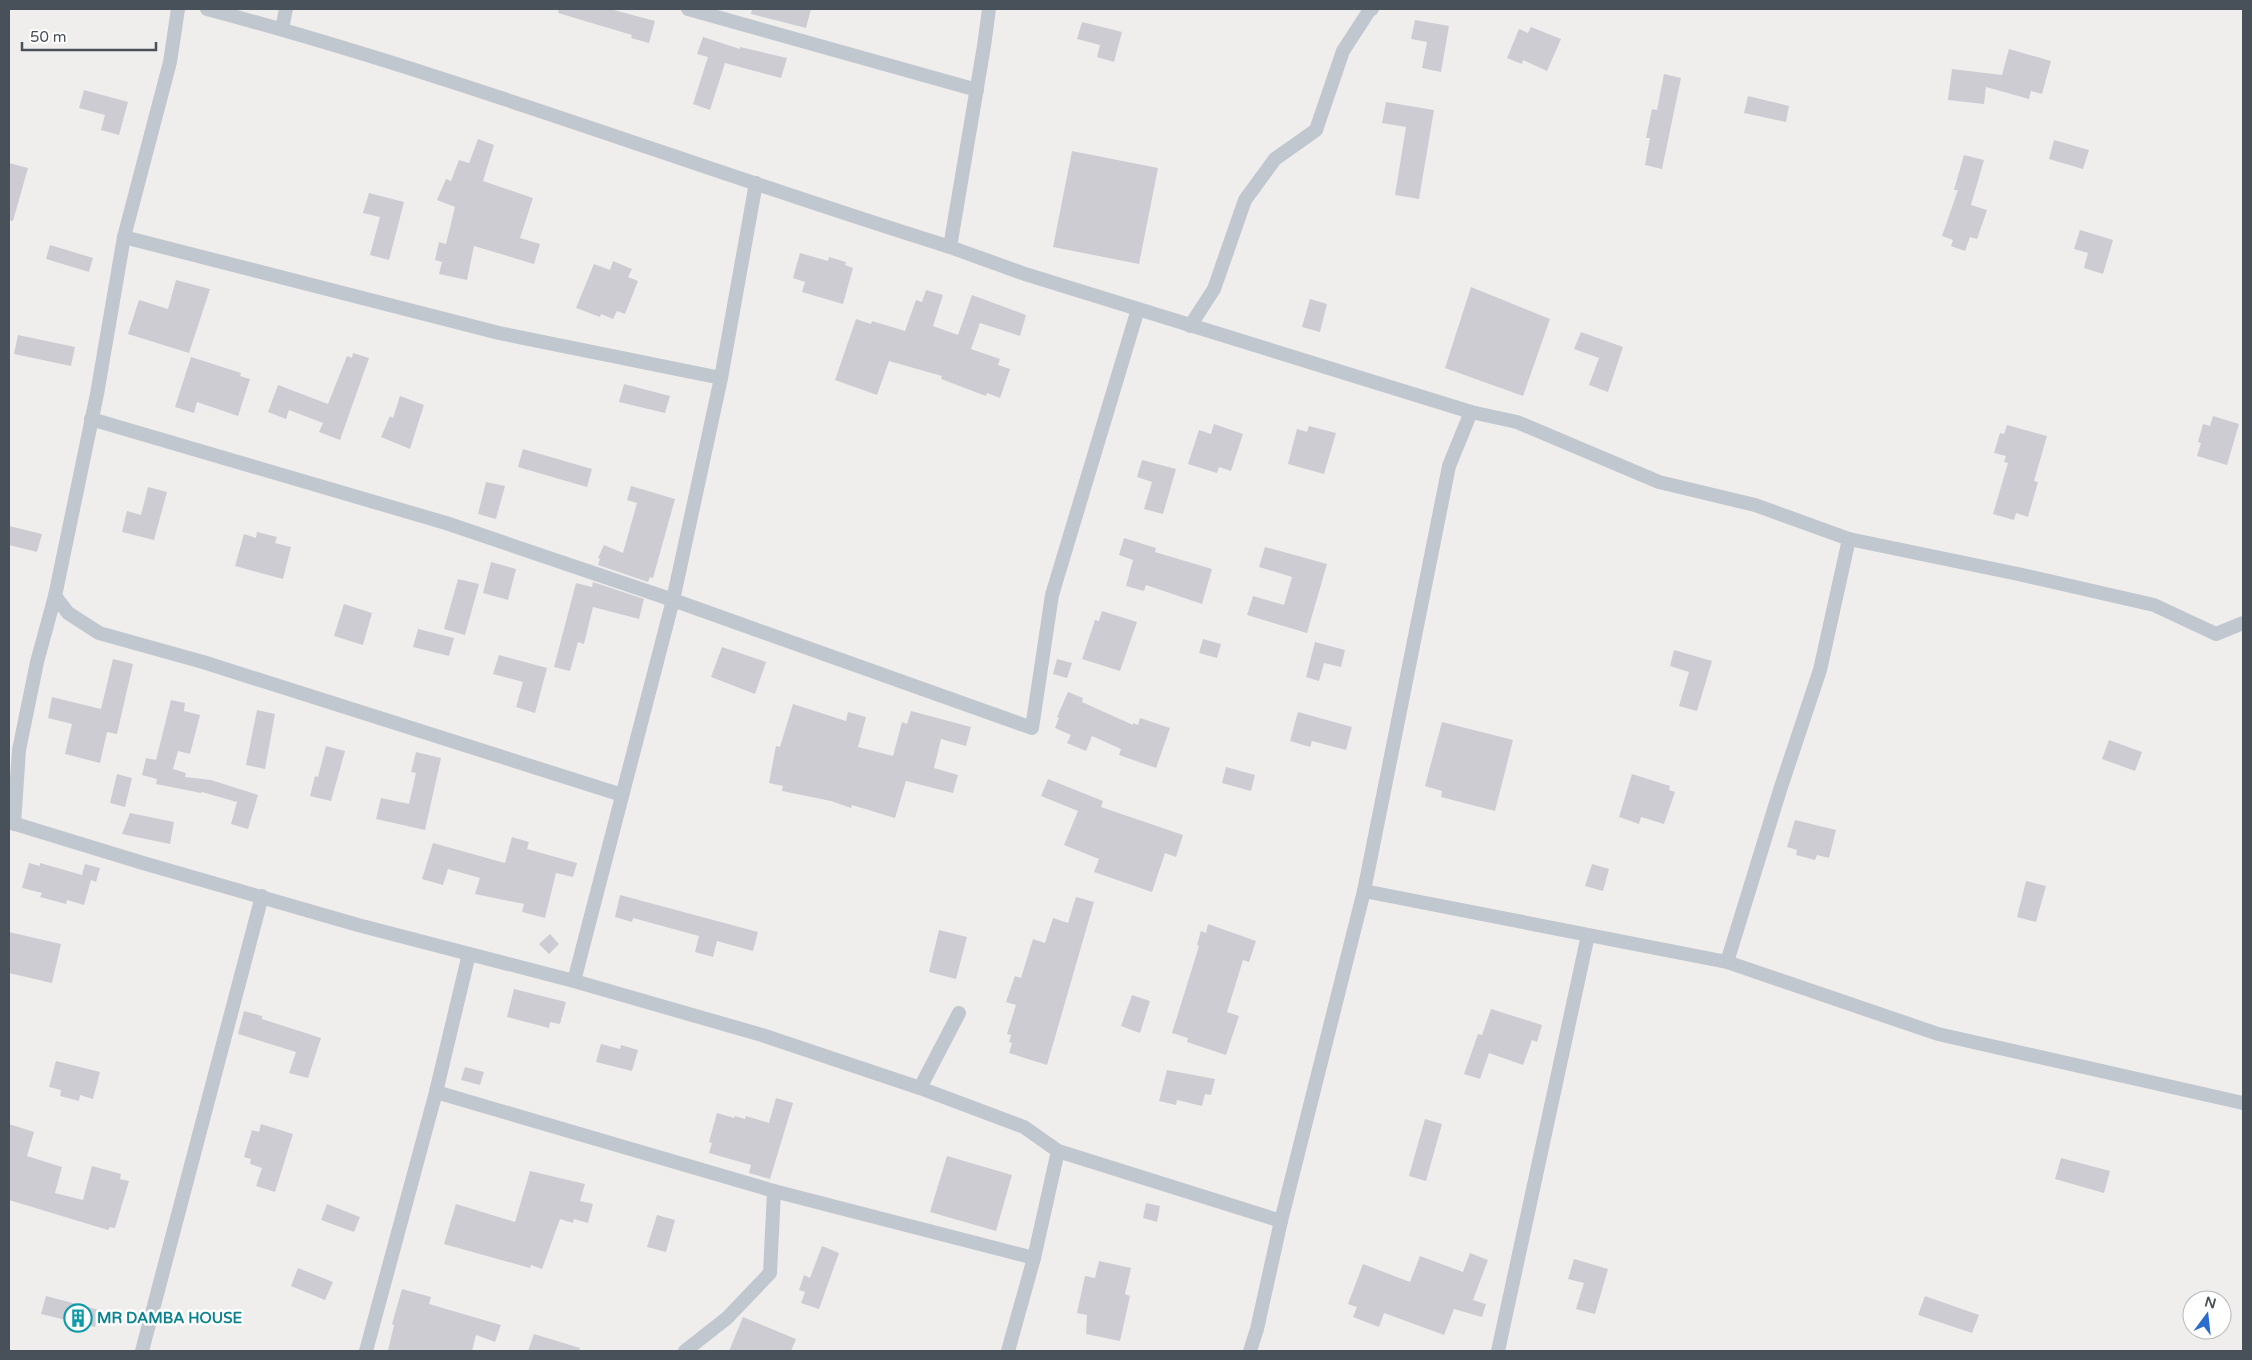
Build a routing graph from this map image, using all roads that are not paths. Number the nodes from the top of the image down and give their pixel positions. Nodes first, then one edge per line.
1 (178, 9) edge
2 (207, 9) edge
3 (286, 9) edge
4 (688, 9) edge
5 (989, 9) edge
6 (1372, 9) edge
7 (282, 29) junction
8 (977, 90) junction
9 (756, 184) junction
10 (124, 237) junction
11 (950, 247) junction
12 (1138, 310) junction
13 (1190, 326) junction
14 (721, 378) junction
15 (1472, 412) junction
16 (91, 419) junction
17 (1849, 539) junction
18 (55, 596) junction
19 (673, 600) junction
20 (2243, 622) edge
21 (622, 795) junction
22 (12, 823) edge
23 (1364, 891) junction
24 (262, 896) junction
25 (1588, 936) junction
26 (469, 954) junction
27 (1727, 962) junction
28 (574, 980) junction
29 (958, 1013) dead end
30 (920, 1088) junction
31 (436, 1092) junction
32 (2243, 1103) edge
33 (1058, 1151) junction
34 (774, 1191) junction
35 (1281, 1222) junction
36 (1034, 1258) junction
37 (142, 1351) edge
38 (366, 1351) edge
39 (685, 1351) edge
40 (1008, 1351) edge
41 (1250, 1351) edge
42 (1498, 1351) edge

1 - 10 street
2 - 7 street
3 - 7 street
4 - 8 street
5 - 8 street
6 - 13 street
7 - 9 street
8 - 11 street
9 - 11 street
9 - 14 street
10 - 14 street
10 - 16 street
11 - 12 street
12 - 13 street
12 - 19 street
13 - 15 street
14 - 19 street
15 - 17 street
15 - 23 street
16 - 18 street
16 - 19 street
17 - 20 street
17 - 27 street
18 - 21 street
18 - 22 street
19 - 21 street
21 - 28 street
22 - 24 street
23 - 25 street
23 - 35 street
24 - 26 street
24 - 37 street
25 - 27 street
25 - 42 street
26 - 28 street
26 - 31 street
27 - 32 street
28 - 30 street
29 - 30 street
30 - 33 street
31 - 34 street
31 - 38 street
33 - 35 street
33 - 36 street
34 - 36 street
34 - 39 street
35 - 41 street
36 - 40 street

